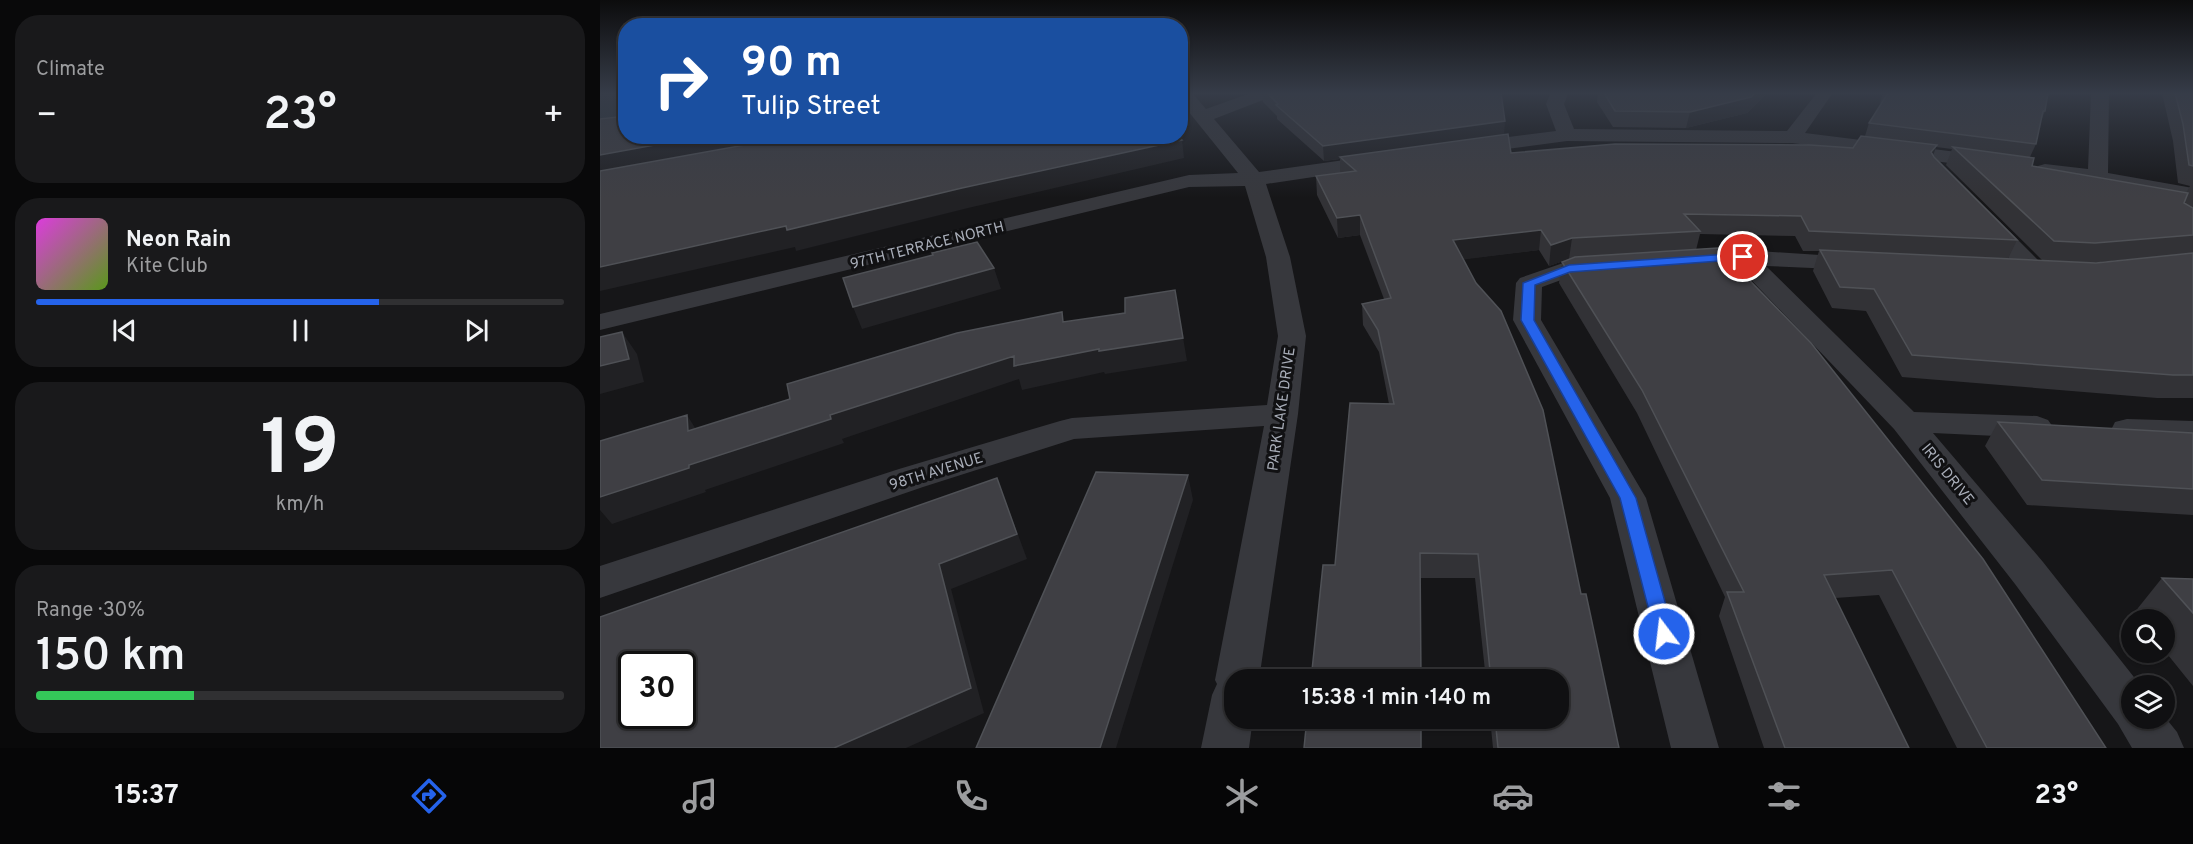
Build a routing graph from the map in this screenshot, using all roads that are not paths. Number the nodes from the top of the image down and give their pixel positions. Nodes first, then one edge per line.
1 (1215, 129) edge
2 (1565, 129) edge
3 (1798, 129) edge
4 (2099, 129) edge
5 (1567, 135) junction
6 (1792, 137) junction
7 (1451, 151) edge
8 (1405, 157) edge
9 (2004, 164) edge
10 (2028, 167) edge
11 (2098, 177) junction
12 (1254, 178) junction
13 (2193, 195) edge
14 (1969, 204) edge
15 (1743, 257) junction
16 (1662, 262) edge
17 (1883, 264) edge
18 (1627, 265) edge
19 (2000, 270) edge
20 (600, 322) edge
21 (1282, 414) junction
22 (1905, 422) junction
23 (2066, 428) edge
24 (2100, 429) edge
25 (2193, 432) edge
26 (600, 582) edge
27 (1239, 669) edge
28 (2121, 695) edge
29 (1229, 729) edge
30 (2146, 729) edge
31 (1226, 748) edge
32 (1695, 748) edge
33 (2160, 748) edge

1 - 12 street, PARK LAKE DRIVE
2 - 5 street
3 - 6 street
4 - 11 street
5 - 6 street
5 - 7 street
6 - 9 street
8 - 12 street, 97TH TERRACE NORTH
10 - 11 street
11 - 13 street
12 - 20 street, 97TH TERRACE NORTH
12 - 21 street, PARK LAKE DRIVE
14 - 19 street
15 - 16 street
15 - 17 street
15 - 22 street, IRIS DRIVE
18 - 32 street
21 - 26 street, 98TH AVENUE
21 - 27 street, PARK LAKE DRIVE
22 - 23 street
22 - 28 street, IRIS DRIVE
24 - 25 street
29 - 31 street
30 - 33 street

